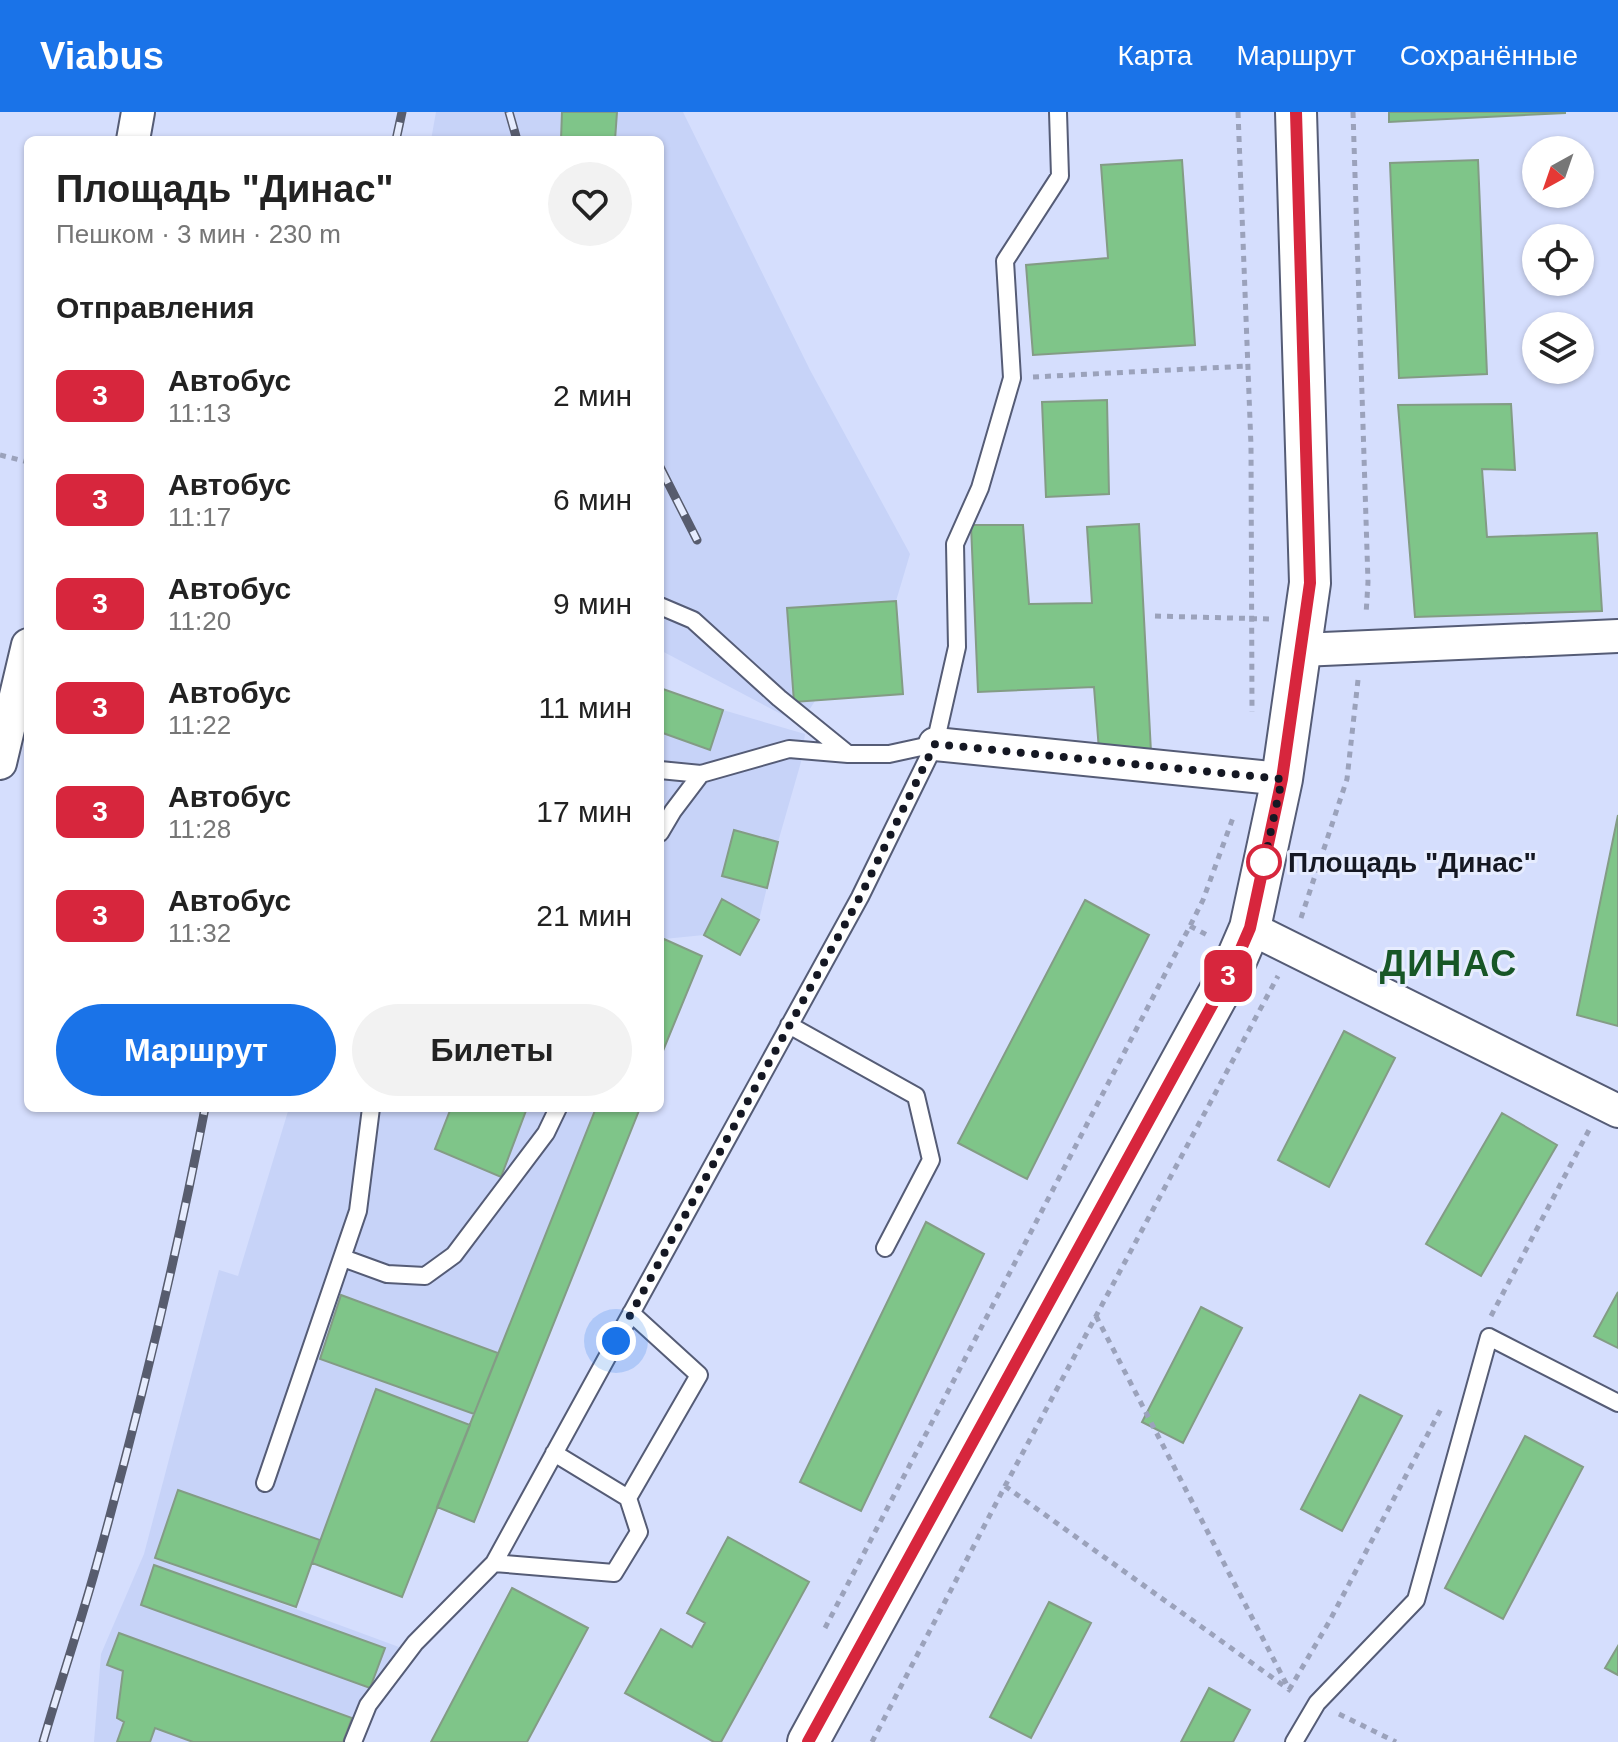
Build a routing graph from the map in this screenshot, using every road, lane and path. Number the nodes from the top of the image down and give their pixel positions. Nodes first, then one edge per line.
1 (138, 112) edge
2 (1058, 112) edge
3 (1238, 112) edge
4 (1296, 112) edge
5 (134, 136) edge
6 (1248, 366) junction
7 (1012, 378) junction
8 (0, 455) edge
9 (24, 461) edge
10 (664, 608) edge
11 (1155, 616) dead end
12 (1252, 619) junction
13 (1303, 634) junction
14 (1618, 636) edge
15 (24, 662) edge
16 (935, 744) junction
17 (848, 754) junction
18 (0, 763) edge
19 (664, 770) edge
20 (701, 774) junction
21 (1266, 776) junction
22 (664, 826) edge
23 (1250, 928) junction
24 (789, 1025) junction
25 (1618, 1111) edge
26 (370, 1112) edge
27 (556, 1112) edge
28 (885, 1248) dead end
29 (343, 1258) junction
30 (631, 1313) junction
31 (1096, 1316) dead end
32 (1618, 1403) edge
33 (554, 1453) junction
34 (265, 1483) dead end
35 (1005, 1486) dead end
36 (628, 1498) junction
37 (494, 1563) junction
38 (824, 1629) dead end
39 (1289, 1690) junction
40 (1317, 1703) junction
41 (353, 1742) edge
42 (808, 1742) edge
43 (1294, 1742) edge
44 (1396, 1742) edge

1 - 5 street
2 - 7 lane
3 - 6 path
4 - 13 street
6 - 7 path
6 - 12 path
7 - 16 lane
8 - 9 path
10 - 17 lane
11 - 12 path
12 - 13 path
12 - 21 path
13 - 14 street
13 - 21 street
15 - 18 street
16 - 17 lane
16 - 21 street
16 - 24 lane
17 - 20 lane
19 - 20 lane
20 - 22 lane
21 - 23 street
21 - 38 path
23 - 25 street
23 - 42 street
24 - 28 lane
24 - 30 lane
26 - 29 lane
27 - 29 lane
29 - 34 lane
30 - 33 lane
30 - 36 lane
31 - 39 path
32 - 40 lane
33 - 36 lane
33 - 37 lane
35 - 39 path
36 - 37 lane
37 - 41 lane
39 - 40 path
40 - 43 lane
40 - 44 path

